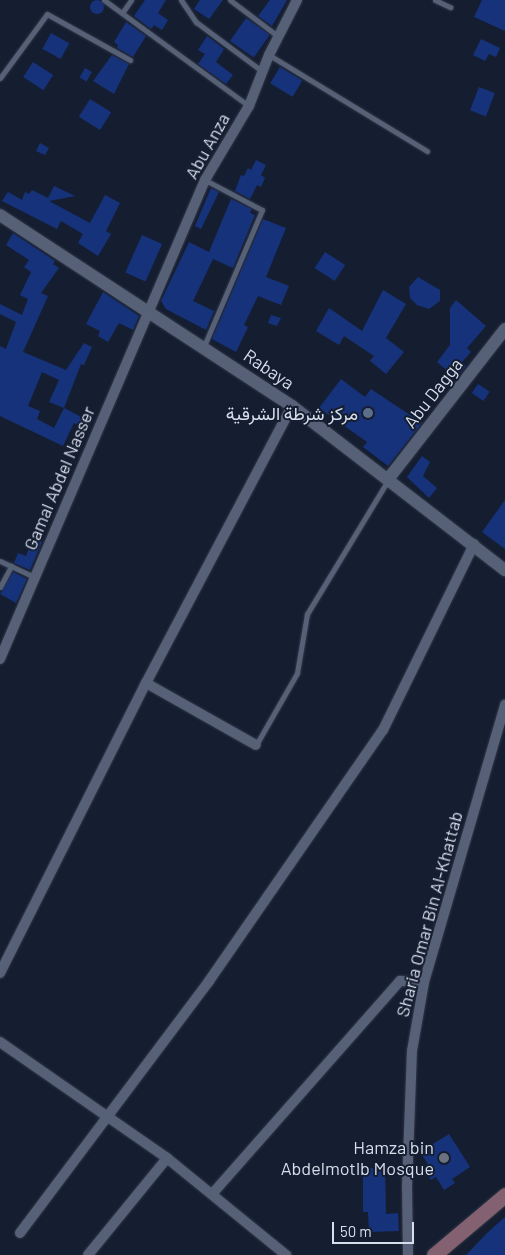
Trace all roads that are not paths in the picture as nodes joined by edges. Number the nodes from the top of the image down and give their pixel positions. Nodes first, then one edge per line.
1 (104, 0) edge
2 (131, 0) edge
3 (181, 0) edge
4 (230, 0) edge
5 (297, 0) edge
6 (435, 0) edge
7 (450, 7) dead end
8 (122, 13) junction
9 (279, 37) junction
10 (269, 55) junction
11 (130, 60) dead end
12 (262, 71) junction
13 (0, 78) edge
14 (249, 106) junction
15 (427, 151) dead end
16 (205, 180) junction
17 (0, 215) edge
18 (148, 309) junction
19 (505, 329) edge
20 (204, 346) junction
21 (292, 406) junction
22 (389, 478) junction
23 (474, 544) junction
24 (0, 561) edge
25 (11, 566) junction
26 (505, 570) edge
27 (34, 577) junction
28 (0, 587) edge
29 (0, 659) edge
30 (146, 683) junction
31 (505, 705) edge
32 (256, 745) joint
33 (0, 973) edge
34 (424, 982) junction
35 (0, 1042) edge
36 (108, 1116) junction
37 (167, 1158) junction
38 (213, 1193) junction
39 (505, 1195) edge
40 (20, 1233) dead end
41 (88, 1255) edge
42 (286, 1255) edge
43 (408, 1255) edge
44 (434, 1255) edge

1 - 8 lane
2 - 8 lane
3 - 12 lane
4 - 9 lane
5 - 9 street, Abu Anza
6 - 7 lane
8 - 14 lane
9 - 10 street, Abu Anza
10 - 12 street, Abu Anza
10 - 15 lane
11 - 13 lane
12 - 14 street, Abu Anza
14 - 16 street, Abu Anza
16 - 18 street, Abu Anza
16 - 20 lane
17 - 18 street, Rabaya
18 - 20 street, Rabaya
18 - 27 street, Gamal Abdel Nasser
19 - 22 street, Abu Dagga
20 - 21 street, Rabaya
21 - 22 street, Rabaya
21 - 30 street
22 - 23 street, Rabaya
22 - 32 lane
23 - 26 street, Rabaya
23 - 36 street
24 - 25 lane
25 - 27 lane
25 - 28 lane
27 - 29 street, Gamal Abdel Nasser
30 - 32 street
30 - 33 street
31 - 34 street, Sharia Omar Bin Al-Khattab
34 - 38 street
34 - 43 street, Sharia Omar Bin Al-Khattab
35 - 36 street
36 - 37 street
36 - 40 street
37 - 38 street
37 - 41 street
38 - 42 street
39 - 44 main road

